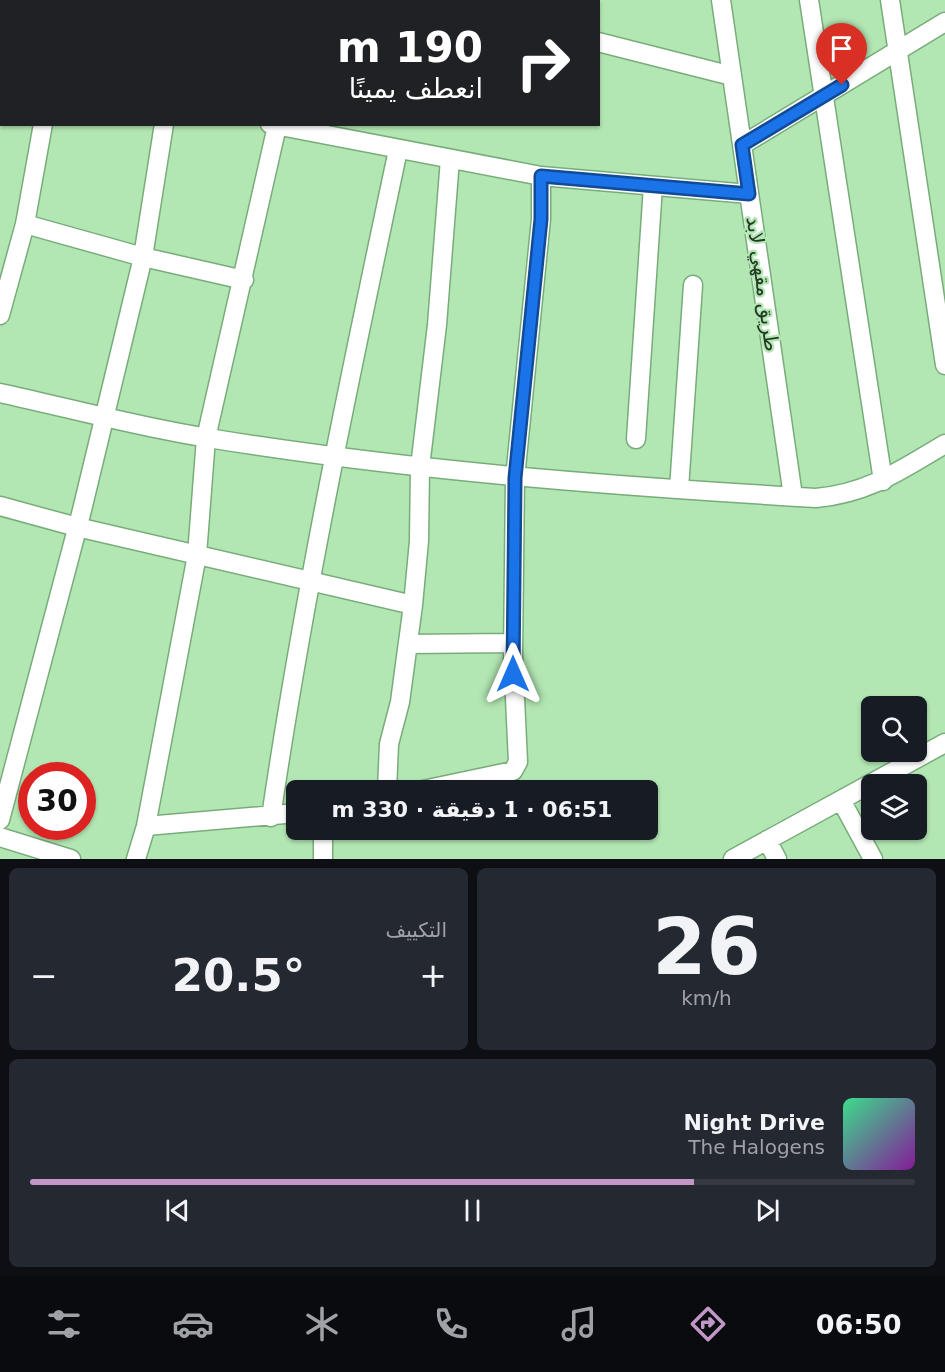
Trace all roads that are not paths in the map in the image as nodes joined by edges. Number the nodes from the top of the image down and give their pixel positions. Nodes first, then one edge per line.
1 (722, 0) edge
2 (809, 0) edge
3 (890, 0) edge
4 (945, 22) edge
5 (600, 43) edge
6 (898, 51) junction
7 (732, 76) junction
8 (824, 96) junction
9 (43, 126) edge
10 (164, 126) edge
11 (273, 126) edge
12 (278, 126) edge
13 (742, 145) junction
14 (398, 150) junction
15 (450, 159) junction
16 (541, 176) junction
17 (653, 186) junction
18 (749, 194) junction
19 (25, 224) junction
20 (143, 257) junction
21 (244, 280) junction
22 (693, 285) dead end
23 (0, 315) edge
24 (945, 365) edge
25 (0, 393) edge
26 (104, 415) junction
27 (206, 438) junction
28 (636, 439) dead end
29 (945, 444) edge
30 (333, 456) junction
31 (420, 467) junction
32 (515, 478) junction
33 (883, 481) junction
34 (679, 489) junction
35 (793, 496) junction
36 (0, 506) edge
37 (77, 527) junction
38 (197, 555) junction
39 (312, 582) junction
40 (413, 604) junction
41 (513, 643) junction
42 (408, 644) junction
43 (945, 743) edge
44 (387, 780) edge
45 (466, 780) edge
46 (840, 800) junction
47 (286, 815) edge
48 (271, 817) junction
49 (0, 820) edge
50 (146, 826) junction
51 (0, 837) edge
52 (323, 840) edge
53 (767, 840) junction
54 (71, 859) edge
55 (136, 859) edge
56 (323, 859) edge
57 (733, 859) edge
58 (777, 859) edge
59 (873, 859) edge

1 - 7 street, طريق مقهي لابد
2 - 8 street
3 - 6 street
4 - 6 street
5 - 7 street
6 - 8 street
6 - 24 street
7 - 13 street, طريق مقهي لابد
8 - 13 street
8 - 33 street
9 - 19 street
10 - 20 street
11 - 21 street
12 - 14 street
13 - 18 street, طريق مقهي لابد
14 - 15 street
14 - 30 street
15 - 16 street
15 - 31 street
16 - 17 street
16 - 32 street
17 - 18 street
17 - 28 street
18 - 35 street, طريق مقهي لابد
19 - 20 street
19 - 23 street
20 - 21 street
20 - 26 street
21 - 27 street
22 - 34 street
25 - 26 street
26 - 27 street
26 - 37 street
27 - 30 street
27 - 38 street
29 - 33 street
30 - 31 street
30 - 39 street
31 - 32 street
31 - 40 street
32 - 34 street
32 - 41 street
33 - 35 street
34 - 35 street
36 - 37 street
37 - 38 street
37 - 49 street
38 - 39 street
38 - 50 street
39 - 40 street
39 - 48 street
40 - 42 street
41 - 42 street
41 - 45 street
42 - 44 street
43 - 46 street
46 - 53 street
46 - 59 street
47 - 48 street
48 - 50 street
50 - 55 street
51 - 54 street
52 - 56 street
53 - 57 street
53 - 58 street

